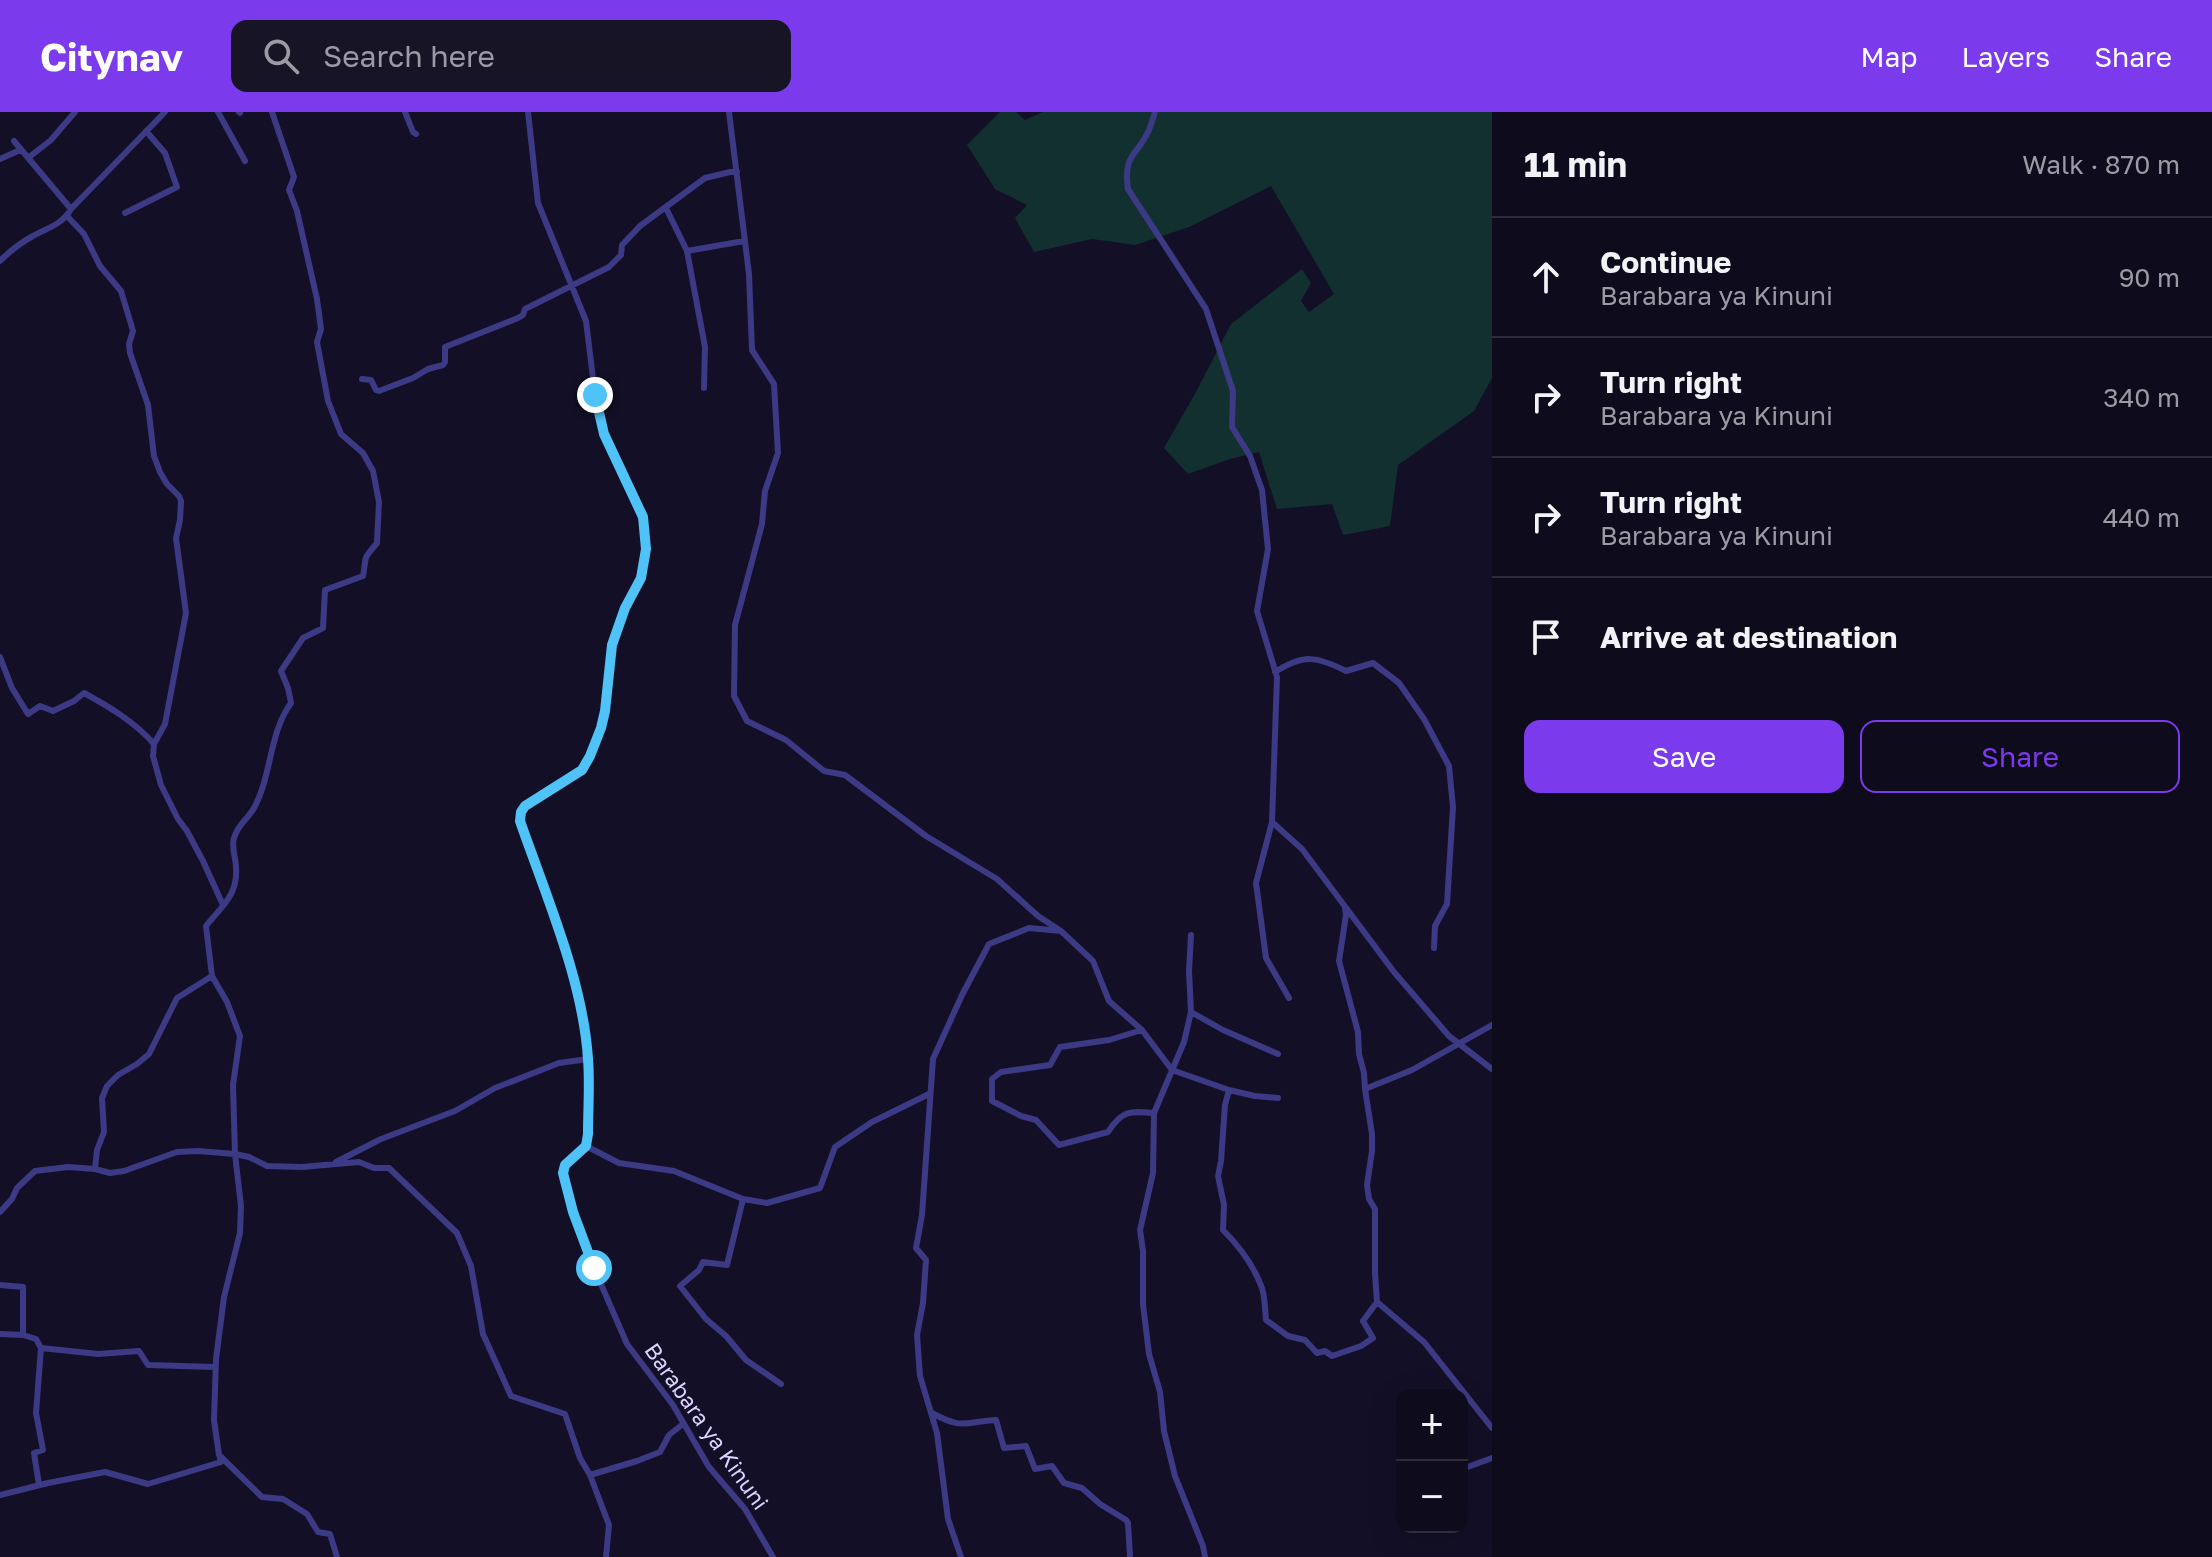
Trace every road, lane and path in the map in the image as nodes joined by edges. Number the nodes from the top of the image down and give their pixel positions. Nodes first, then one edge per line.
1 (75, 112) edge
2 (165, 112) edge
3 (218, 112) edge
4 (272, 112) edge
5 (405, 112) edge
6 (528, 112) edge
7 (729, 112) edge
8 (1155, 112) edge
9 (146, 131) junction
10 (416, 134) dead end
11 (14, 141) dead end
12 (20, 150) junction
13 (28, 158) junction
14 (0, 159) edge
15 (245, 161) dead end
16 (737, 172) junction
17 (666, 208) junction
18 (69, 212) junction
19 (125, 213) dead end
20 (744, 241) junction
21 (687, 251) junction
22 (0, 261) edge
23 (572, 286) junction
24 (362, 379) dead end
25 (704, 388) dead end
26 (0, 657) edge
27 (1275, 672) junction
28 (154, 744) junction
29 (1272, 822) junction
30 (1344, 904) junction
31 (223, 905) junction
32 (1061, 931) junction
33 (1191, 935) dead end
34 (1434, 948) dead end
35 (212, 976) junction
36 (1289, 998) dead end
37 (1191, 1012) junction
38 (1492, 1025) edge
39 (1142, 1030) junction
40 (1460, 1044) junction
41 (1278, 1054) dead end
42 (588, 1059) junction
43 (1492, 1069) edge
44 (1172, 1070) junction
45 (1365, 1089) junction
46 (1229, 1090) junction
47 (929, 1094) junction
48 (1278, 1098) dead end
49 (1154, 1113) junction
50 (586, 1146) junction
51 (235, 1154) junction
52 (333, 1163) junction
53 (95, 1169) junction
54 (743, 1199) junction
55 (0, 1212) edge
56 (0, 1285) edge
57 (1377, 1302) junction
58 (0, 1334) edge
59 (23, 1335) junction
60 (41, 1348) junction
61 (215, 1367) junction
62 (781, 1384) dead end
63 (932, 1413) junction
64 (683, 1424) junction
65 (1492, 1428) edge
66 (219, 1455) junction
67 (1492, 1458) edge
68 (1468, 1467) edge
69 (590, 1475) junction
70 (39, 1485) junction
71 (0, 1495) edge
72 (337, 1557) edge
73 (606, 1557) edge
74 (773, 1557) edge
75 (961, 1557) edge
76 (1130, 1557) edge
77 (1205, 1557) edge

1 - 13 street
2 - 9 street
3 - 15 street
4 - 31 street
5 - 10 street
6 - 23 street
7 - 16 street
8 - 27 street
9 - 18 street
9 - 19 street
11 - 12 street
12 - 13 street
12 - 14 street
13 - 18 street
16 - 17 street
16 - 20 street
17 - 21 street
17 - 23 street
18 - 22 street
18 - 28 street
20 - 21 street
20 - 32 street
21 - 25 street
23 - 24 street
23 - 42 street
26 - 28 street
27 - 29 street
27 - 34 street
28 - 31 street
29 - 30 street
29 - 36 street
30 - 40 street
30 - 45 street
31 - 35 street
32 - 39 street
32 - 47 street
33 - 37 street
35 - 51 street
35 - 53 street
37 - 41 street
37 - 44 street
38 - 40 street
39 - 44 street
39 - 49 street
40 - 43 street
40 - 45 street
42 - 50 street
42 - 52 street
44 - 46 street
44 - 49 street
45 - 57 street
46 - 48 street
46 - 57 street
47 - 54 street
47 - 63 street
49 - 77 street
50 - 54 street
50 - 64 street, Barabara ya Kinuni
51 - 52 street
51 - 53 street
51 - 61 street
52 - 69 street
53 - 55 street
54 - 62 street
56 - 59 street
57 - 65 street
58 - 59 street
59 - 60 street
60 - 61 street
60 - 70 street
61 - 66 street
63 - 75 street
63 - 76 street
64 - 69 street
64 - 74 street, Barabara ya Kinuni
66 - 70 street
66 - 72 street
67 - 68 street
69 - 73 street
70 - 71 street

